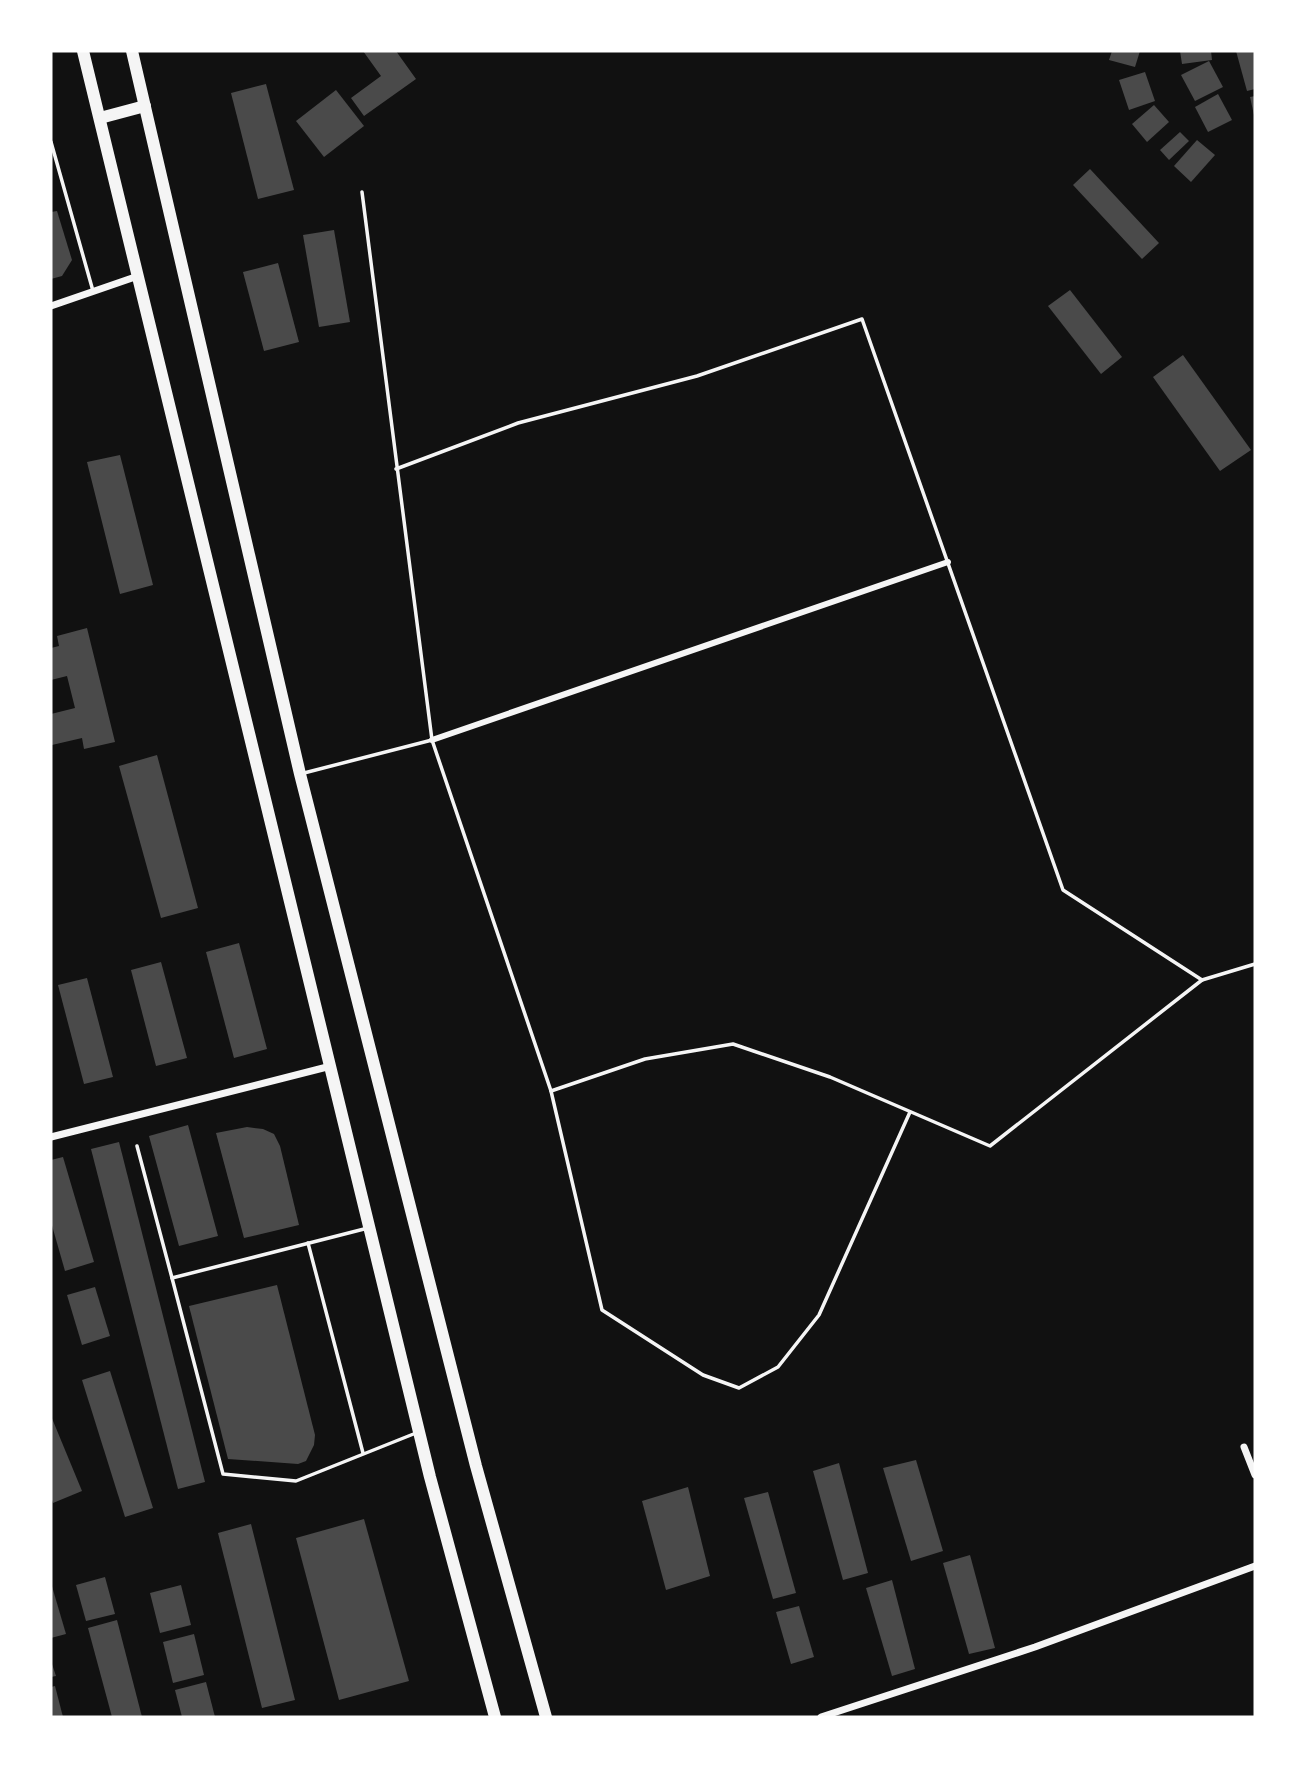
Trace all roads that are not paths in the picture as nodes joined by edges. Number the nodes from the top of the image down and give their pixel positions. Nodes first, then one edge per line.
1 (83, 51) edge
2 (132, 51) edge
3 (145, 106) junction
4 (100, 118) junction
5 (51, 142) edge
6 (362, 192) dead end
7 (138, 276) junction
8 (93, 292) junction
9 (51, 306) edge
10 (396, 469) junction
11 (948, 562) junction
12 (432, 740) junction
13 (300, 774) junction
14 (1255, 964) edge
15 (1202, 980) junction
16 (331, 1066) junction
17 (551, 1091) junction
18 (910, 1112) junction
19 (51, 1137) edge
20 (137, 1146) dead end
21 (370, 1227) junction
22 (308, 1243) junction
23 (172, 1279) junction
24 (419, 1432) junction
25 (1244, 1447) dead end
26 (363, 1453) junction
27 (1255, 1475) edge
28 (1255, 1566) edge
29 (495, 1717) edge
30 (547, 1717) edge
31 (821, 1717) edge

1 - 4 main road
2 - 3 main road
3 - 4 main road
3 - 13 main road
4 - 7 main road
5 - 8 lane
6 - 10 lane
7 - 8 street
7 - 16 main road
8 - 9 street
10 - 11 lane
10 - 12 lane
11 - 12 street
11 - 15 lane
12 - 13 lane
12 - 17 lane
13 - 30 main road
14 - 15 lane
15 - 18 lane
16 - 19 street
16 - 21 main road
17 - 18 lane
17 - 18 lane
20 - 23 lane
21 - 22 lane
21 - 24 main road
22 - 23 lane
22 - 26 lane
23 - 26 lane
24 - 26 lane
24 - 29 main road
25 - 27 street
28 - 31 street

